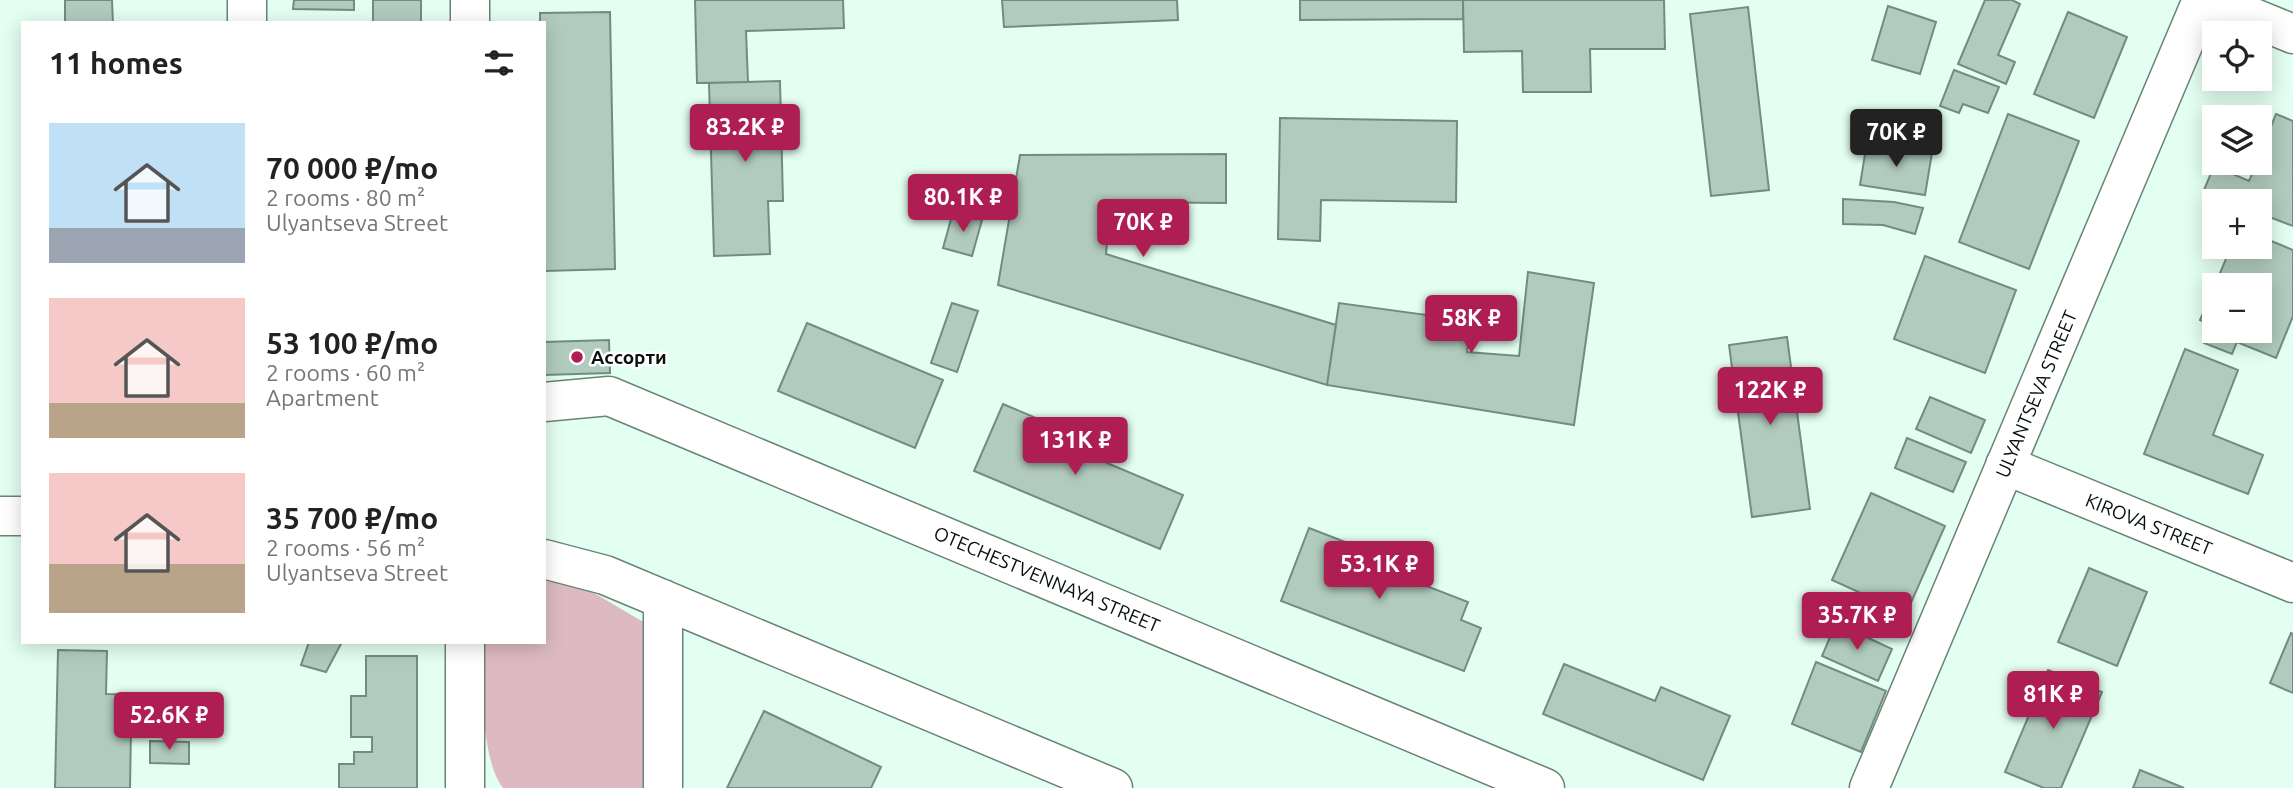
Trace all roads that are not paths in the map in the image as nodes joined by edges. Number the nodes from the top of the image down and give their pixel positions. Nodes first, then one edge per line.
1 (247, 0) edge
2 (470, 0) edge
3 (2202, 0) edge
4 (2210, 0) edge
5 (247, 21) edge
6 (470, 21) edge
7 (2293, 34) edge
8 (546, 402) edge
9 (2006, 465) junction
10 (0, 516) edge
11 (21, 516) edge
12 (546, 560) edge
13 (2293, 583) edge
14 (663, 599) junction
15 (465, 644) edge
16 (465, 788) edge
17 (663, 788) edge
18 (1113, 788) edge
19 (1545, 788) edge
20 (1869, 788) edge

1 - 5 street
2 - 6 street
3 - 9 street, ULYANTSEVA STREET
4 - 7 street
8 - 19 street, OTECHESTVENNAYA STREET
9 - 13 street, KIROVA STREET
9 - 20 street, ULYANTSEVA STREET
10 - 11 street
12 - 14 street
14 - 17 street
14 - 18 street
15 - 16 street

